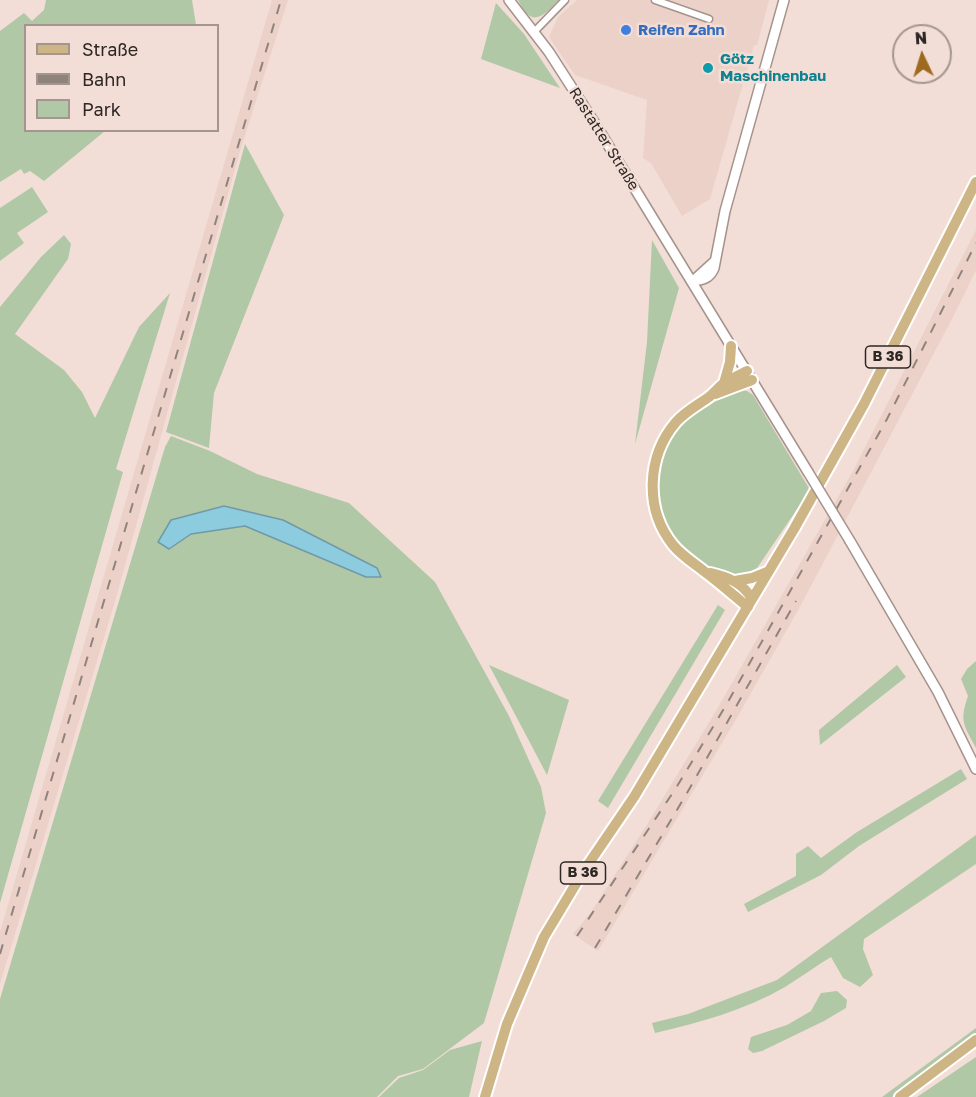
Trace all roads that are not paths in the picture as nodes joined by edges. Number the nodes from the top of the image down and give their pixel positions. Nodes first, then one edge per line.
1 (509, 0) edge
2 (565, 0) edge
3 (655, 0) edge
4 (784, 0) edge
5 (709, 19) dead end
6 (534, 32) junction
7 (976, 182) edge
8 (693, 281) junction
9 (731, 345) junction
10 (750, 376) junction
11 (724, 383) junction
12 (710, 397) junction
13 (704, 571) junction
14 (769, 571) junction
15 (735, 581) junction
16 (750, 603) junction
17 (976, 769) edge
18 (976, 1040) edge
19 (485, 1097) edge
20 (900, 1097) edge

1 - 6 street, Rastatter Straße
2 - 6 street
3 - 5 street
4 - 8 street
6 - 8 street, Rastatter Straße
7 - 14 main road, B 36
8 - 9 street, Rastatter Straße
9 - 10 street, Rastatter Straße
9 - 11 main road
10 - 11 main road
10 - 12 main road
10 - 17 street, Rastatter Straße, bridge
11 - 12 main road
12 - 13 main road
13 - 15 main road
13 - 16 main road
14 - 15 main road
14 - 16 main road, B 36
15 - 16 main road
16 - 19 main road, B 36
18 - 20 main road

